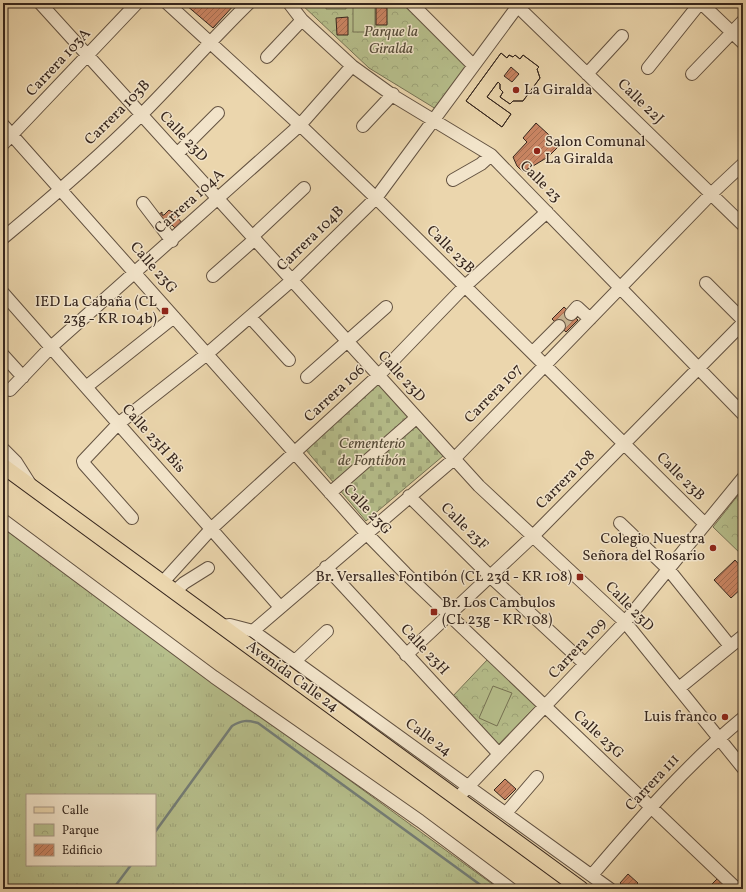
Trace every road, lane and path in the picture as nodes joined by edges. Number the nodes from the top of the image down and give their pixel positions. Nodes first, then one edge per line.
1 (137, 3) edge
2 (167, 3) edge
3 (249, 3) edge
4 (289, 3) edge
5 (411, 3) edge
6 (700, 3) edge
7 (517, 4) edge
8 (46, 5) edge
9 (302, 20) junction
10 (743, 22) edge
11 (732, 32) junction
12 (622, 36) dead end
13 (209, 42) junction
14 (743, 43) edge
15 (88, 55) junction
16 (266, 57) dead end
17 (473, 65) junction
18 (352, 66) junction
19 (648, 68) dead end
20 (587, 74) junction
21 (692, 74) dead end
22 (393, 94) junction
23 (218, 113) dead end
24 (141, 115) junction
25 (433, 119) junction
26 (3, 125) edge
27 (300, 125) junction
28 (363, 126) dead end
29 (12, 135) junction
30 (3, 144) edge
31 (177, 154) junction
32 (491, 155) junction
33 (743, 164) edge
34 (453, 180) dead end
35 (304, 188) dead end
36 (62, 189) junction
37 (711, 194) junction
38 (218, 198) junction
39 (376, 198) junction
40 (143, 202) dead end
41 (547, 212) junction
42 (743, 225) edge
43 (3, 238) edge
44 (254, 238) junction
45 (172, 241) junction
46 (136, 272) junction
47 (214, 276) dead end
48 (291, 281) junction
49 (706, 283) dead end
50 (464, 287) junction
51 (620, 287) junction
52 (3, 293) edge
53 (386, 307) dead end
54 (571, 314) dead end
55 (174, 317) junction
56 (250, 317) junction
57 (590, 319) junction
58 (743, 320) edge
59 (743, 323) edge
60 (347, 341) junction
61 (569, 341) junction
62 (50, 347) junction
63 (534, 352) junction
64 (207, 354) junction
65 (3, 355) edge
66 (288, 360) dead end
67 (545, 365) junction
68 (698, 368) junction
69 (378, 376) junction
70 (23, 377) junction
71 (307, 377) dead end
72 (86, 387) junction
73 (10, 390) dead end
74 (743, 414) edge
75 (416, 418) junction
76 (118, 424) junction
77 (624, 444) junction
78 (3, 449) edge
79 (294, 453) junction
80 (454, 459) junction
81 (3, 466) edge
82 (743, 478) edge
83 (32, 487) junction
84 (330, 493) junction
85 (410, 496) junction
86 (132, 518) dead end
87 (3, 520) edge
88 (620, 523) dead end
89 (705, 524) junction
90 (212, 528) junction
91 (366, 533) junction
92 (533, 536) junction
93 (326, 567) junction
94 (208, 568) dead end
95 (668, 570) junction
96 (491, 576) junction
97 (168, 587) junction
98 (280, 607) junction
99 (450, 615) junction
100 (625, 622) junction
101 (222, 626) junction
102 (253, 631) junction
103 (327, 631) dead end
104 (743, 636) edge
105 (730, 646) junction
106 (406, 655) junction
107 (291, 658) junction
108 (585, 664) junction
109 (291, 677) junction
110 (679, 688) junction
111 (545, 707) junction
112 (743, 718) edge
113 (719, 738) junction
114 (499, 754) junction
115 (743, 768) edge
116 (537, 777) dead end
117 (468, 786) junction
118 (457, 798) junction
119 (651, 807) junction
120 (506, 813) junction
121 (592, 876) junction
122 (511, 889) edge
123 (581, 889) edge
124 (610, 889) edge
125 (737, 889) edge

1 - 15 street, Carrera 103A
2 - 13 street, Calle 23B
3 - 13 street, Carrera 103B
4 - 9 street, Calle 23
5 - 17 street
6 - 11 street
6 - 19 street
7 - 17 street, Carrera 104B
7 - 20 street, Calle 22J
8 - 15 street, Calle 23D
9 - 16 street
9 - 18 street, Calle 23
10 - 11 street
11 - 14 street
11 - 21 street
12 - 20 street
13 - 24 street, Carrera 103B
13 - 27 street, Calle 23B
15 - 24 street, Calle 23D
15 - 29 street, Carrera 103A
17 - 25 street, Carrera 104B
18 - 22 street, Calle 23
18 - 27 street, Carrera 104A
20 - 37 street, Calle 22J
22 - 25 street, Calle 23
22 - 28 street
23 - 31 street
24 - 31 street, Calle 23D
24 - 36 street, Carrera 103B
25 - 32 street, Calle 23
25 - 39 street, Carrera 104B
26 - 29 street, Calle 23G
27 - 38 street, Carrera 104A
27 - 39 street, Calle 23B
29 - 30 street, Carrera 103A
29 - 36 street, Calle 23G
31 - 38 street, Calle 23D
32 - 34 street
32 - 41 street, Calle 23
33 - 37 street, Carrera 107
35 - 44 street
36 - 43 street, Carrera 103B
36 - 46 street, Calle 23G
37 - 42 street, Calle 22J
37 - 51 street, Carrera 107
38 - 44 street, Calle 23D
38 - 45 street, Carrera 104A
39 - 48 street, Carrera 104B
39 - 50 street, Calle 23B
40 - 45 street
41 - 50 street, Carrera 106
41 - 51 street, Calle 23
44 - 47 street
44 - 48 street, Calle 23D
45 - 46 street, Carrera 104A
46 - 55 street, Calle 23G
46 - 62 street, Carrera 104A
48 - 56 street, Carrera 104B
48 - 60 street, Calle 23D
49 - 58 street
50 - 63 street, Calle 23B
50 - 69 street, Carrera 106
51 - 57 street, Carrera 107
51 - 68 street, Calle 23
52 - 62 street, Calle 23H Bis
53 - 60 street
54 - 57 street
55 - 64 street, Calle 23G
55 - 72 street
56 - 64 street, Carrera 104B
56 - 66 street
57 - 61 street, Carrera 107
59 - 68 street, Carrera 108
60 - 69 street, Calle 23D
60 - 71 street
61 - 63 street
61 - 67 street, Carrera 107
62 - 70 street, Carrera 104A
62 - 72 street, Calle 23H Bis
63 - 67 street, Calle 23B
64 - 76 street, Carrera 104B
64 - 79 street, Calle 23G
65 - 70 street
67 - 77 street, Calle 23B
67 - 80 street, Carrera 107
68 - 74 street, Calle 23
68 - 77 street, Carrera 108
69 - 75 street, Calle 23D
69 - 79 street, Carrera 106
70 - 73 street, Carrera 104A
72 - 76 street, Calle 23H Bis
75 - 80 street, Calle 23D
75 - 84 street
76 - 86 street, Carrera 104B
76 - 90 street, Calle 23H Bis
77 - 89 street, Calle 23B
77 - 92 street, Carrera 108
78 - 83 street
79 - 84 street, Calle 23G
79 - 90 street, Carrera 106
80 - 85 street, Carrera 107
80 - 92 street, Calle 23D
81 - 83 main road, Avenida Calle 24
82 - 89 street, Carrera 109
83 - 97 main road, Avenida Calle 24
84 - 91 street, Calle 23G
85 - 91 street, Carrera 107
85 - 96 street, Calle 23F
87 - 122 street
88 - 95 street
89 - 95 street, Carrera 109
90 - 97 street, Carrera 106
90 - 98 street, Calle 23H Bis
91 - 93 street, Carrera 107
91 - 99 street, Calle 23G
92 - 96 street, Carrera 108
92 - 100 street, Calle 23D
93 - 98 street, Carrera 107
93 - 106 street, Calle 23H
94 - 97 street
95 - 100 street, Carrera 109
95 - 105 street
96 - 99 street, Carrera 108
96 - 108 street, Calle 23F
97 - 101 main road, Avenida Calle 24
98 - 102 street, Carrera 107
99 - 106 street, Carrera 108
99 - 111 street, Calle 23G
100 - 108 street, Carrera 109
100 - 110 street, Calle 23D
101 - 102 street, Calle 24
101 - 109 main road, Avenida Calle 24
102 - 107 street, Calle 24
103 - 107 street
104 - 105 street
105 - 110 street
106 - 114 street, Calle 23H
107 - 109 street
107 - 117 street, Calle 24
108 - 111 street, Carrera 109
109 - 118 main road, Avenida Calle 24
110 - 113 street, Calle 23D
111 - 114 street, Carrera 109
111 - 119 street, Calle 23G
112 - 113 street, Carrera 111
113 - 115 street, Calle 23D
113 - 119 street, Carrera 111
114 - 117 street, Carrera 109
116 - 120 street
117 - 118 street, Carrera 109
117 - 120 street, Calle 24
118 - 123 main road, Avenida Calle 24
119 - 121 street, Carrera 111
119 - 125 street, Calle 23G
120 - 121 street, Calle 24
121 - 124 street, Calle 24

